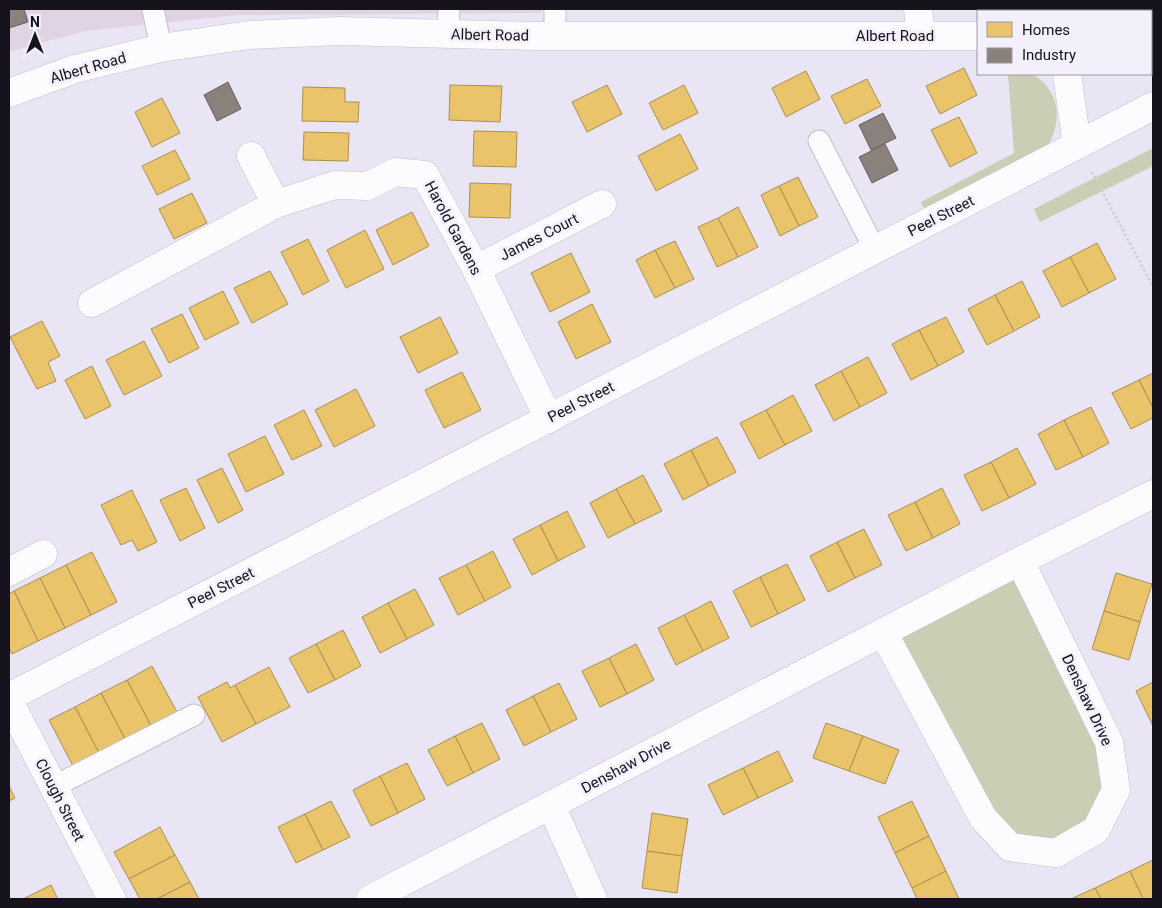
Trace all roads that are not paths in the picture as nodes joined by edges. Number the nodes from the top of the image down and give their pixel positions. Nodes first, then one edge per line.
1 (153, 9) edge
2 (555, 9) edge
3 (918, 9) edge
4 (448, 21) edge
5 (555, 36) junction
6 (921, 36) junction
7 (977, 36) edge
8 (161, 48) junction
9 (1066, 75) edge
10 (9, 93) edge
11 (1153, 106) edge
12 (819, 141) dead end
13 (1077, 145) junction
14 (251, 156) dead end
15 (276, 204) junction
16 (602, 204) dead end
17 (875, 250) junction
18 (476, 269) junction
19 (92, 303) dead end
20 (548, 419) junction
21 (1153, 494) edge
22 (43, 554) dead end
23 (1020, 561) junction
24 (9, 572) edge
25 (883, 632) junction
26 (9, 699) edge
27 (194, 715) dead end
28 (53, 787) junction
29 (551, 805) junction
30 (112, 899) edge
31 (370, 899) edge
32 (593, 899) edge

1 - 8 lane
2 - 5 lane
3 - 6 street
4 - 5 street, Albert Road
4 - 8 street, Albert Road
5 - 6 street, Albert Road
6 - 7 street, Albert Road
8 - 10 street, Albert Road
9 - 13 street
11 - 13 street, Peel Street
12 - 17 lane
13 - 17 street, Peel Street
14 - 15 street
15 - 18 street, Harold Gardens
15 - 19 street, Harold Gardens
16 - 18 street, James Court
17 - 20 street, Peel Street
18 - 20 street, Harold Gardens
20 - 26 street, Peel Street
21 - 23 street, Denshaw Drive
22 - 24 street
23 - 25 street, Denshaw Drive
23 - 25 street, Denshaw Drive
25 - 29 street, Denshaw Drive
26 - 28 street, Clough Street
27 - 28 lane
28 - 30 street, Clough Street
29 - 31 street, Denshaw Drive
29 - 32 street

